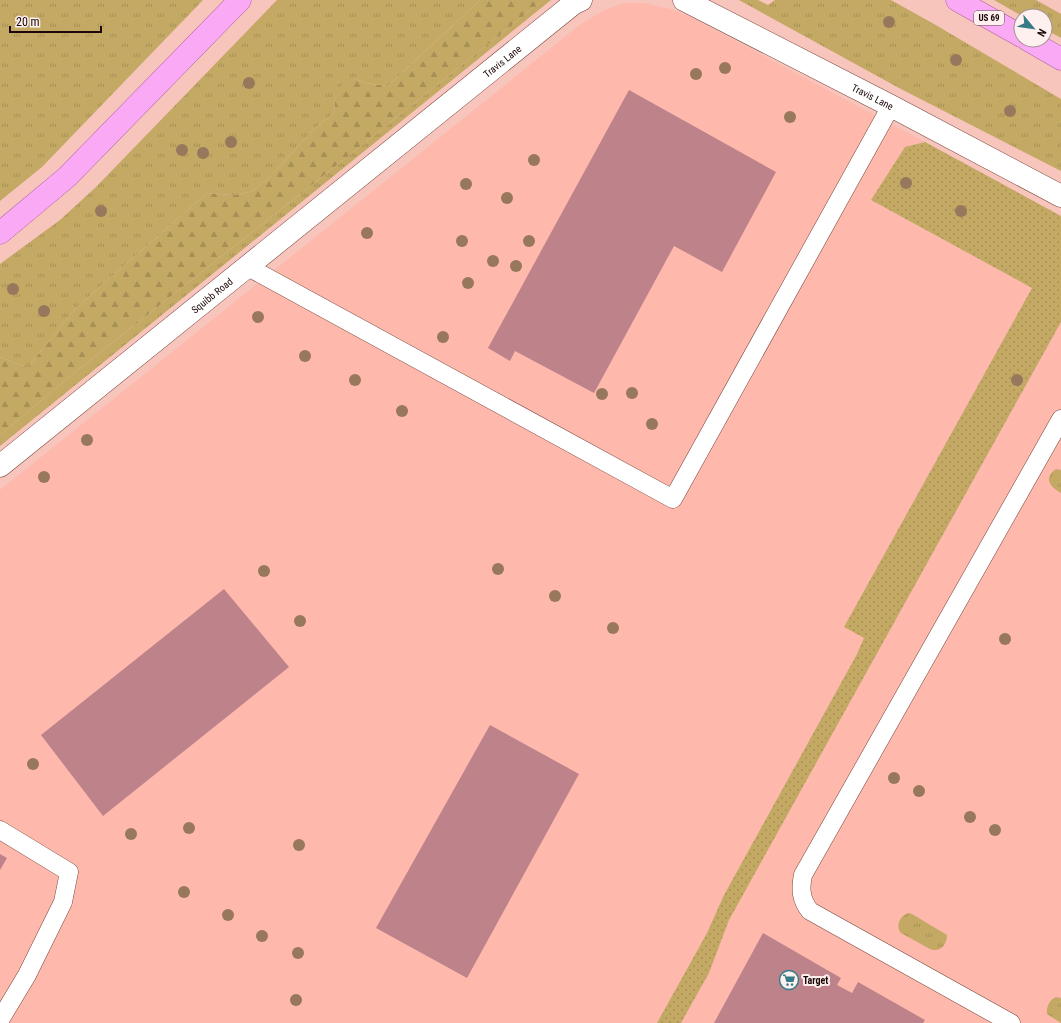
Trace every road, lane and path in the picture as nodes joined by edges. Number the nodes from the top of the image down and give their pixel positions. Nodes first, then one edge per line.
1 (240, 0) edge
2 (581, 0) edge
3 (684, 0) edge
4 (957, 0) edge
5 (1013, 32) edge
6 (1042, 48) edge
7 (1061, 59) edge
8 (891, 106) junction
9 (425, 125) joint
10 (1061, 196) edge
11 (0, 233) edge
12 (248, 267) junction
13 (1061, 419) edge
14 (0, 466) edge
15 (0, 830) edge
16 (0, 1020) edge
17 (1011, 1023) edge

1 - 11 highway
2 - 9 street, Travis Lane
3 - 8 street, Travis Lane
4 - 5 highway, US 69
6 - 7 highway
8 - 10 street, Travis Lane
8 - 12 lane
9 - 12 street, Squibb Road
12 - 14 street, Squibb Road
13 - 17 lane
15 - 16 lane

